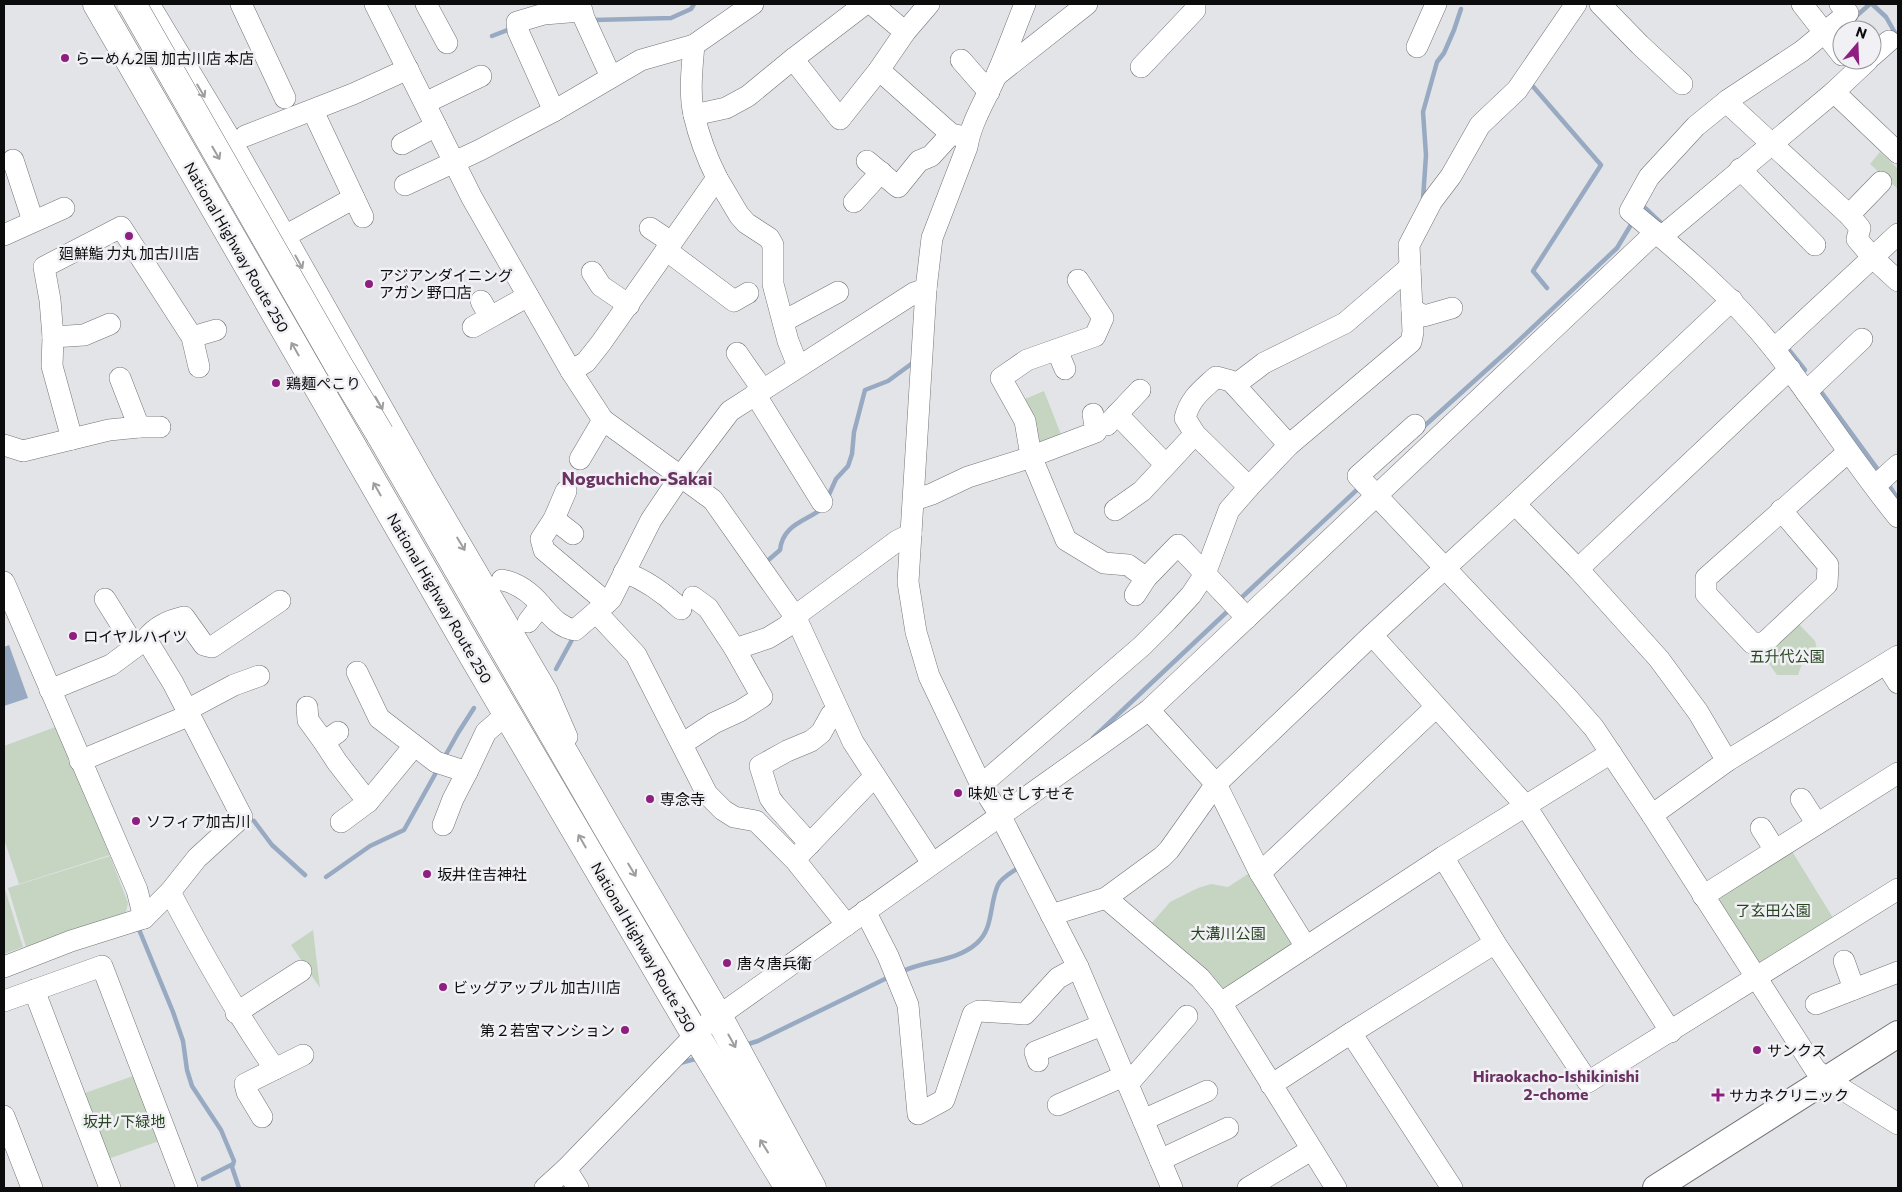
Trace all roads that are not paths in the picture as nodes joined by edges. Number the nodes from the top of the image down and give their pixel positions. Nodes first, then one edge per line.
1 (97, 4) edge
2 (132, 4) edge
3 (149, 4) edge
4 (241, 4) edge
5 (376, 4) edge
6 (426, 4) edge
7 (753, 4) edge
8 (865, 4) edge
9 (872, 4) edge
10 (929, 4) edge
11 (1025, 4) edge
12 (1087, 4) edge
13 (1195, 4) edge
14 (1436, 4) edge
15 (1576, 4) edge
16 (1600, 4) edge
17 (1802, 4) edge
18 (1840, 4) edge
19 (580, 7) edge
20 (1844, 20) edge
21 (905, 32) junction
22 (1889, 41) dead end
23 (1832, 42) edge
24 (446, 43) dead end
25 (1832, 43) edge
26 (694, 45) junction
27 (1418, 47) dead end
28 (1882, 47) edge
29 (793, 59) junction
30 (961, 60) dead end
31 (1141, 67) dead end
32 (408, 69) junction
33 (879, 70) junction
34 (1851, 70) edge
35 (1678, 73) dead end
36 (481, 76) dead end
37 (611, 77) junction
38 (993, 84) junction
39 (1834, 92) junction
40 (285, 98) dead end
41 (424, 103) junction
42 (1731, 104) junction
43 (313, 110) junction
44 (554, 111) junction
45 (694, 115) junction
46 (436, 126) junction
47 (245, 136) dead end
48 (960, 136) junction
49 (1771, 143) junction
50 (402, 144) dead end
51 (1896, 146) edge
52 (12, 160) dead end
53 (455, 161) junction
54 (1740, 169) junction
55 (717, 178) junction
56 (1881, 182) dead end
57 (406, 185) dead end
58 (354, 198) junction
59 (854, 202) dead end
60 (64, 208) dead end
61 (1849, 216) junction
62 (363, 217) dead end
63 (33, 221) junction
64 (650, 228) dead end
65 (1898, 234) edge
66 (4, 235) edge
67 (1659, 235) junction
68 (286, 236) junction
69 (1816, 245) dead end
70 (668, 246) junction
71 (1873, 258) junction
72 (1410, 268) junction
73 (592, 272) dead end
74 (1078, 280) dead end
75 (1898, 281) edge
76 (926, 289) junction
77 (315, 290) junction
78 (838, 292) dead end
79 (528, 296) junction
80 (1732, 300) junction
81 (734, 301) dead end
82 (629, 305) junction
83 (1452, 308) dead end
84 (1412, 309) junction
85 (275, 313) junction
86 (481, 315) dead end
87 (784, 321) junction
88 (110, 324) dead end
89 (216, 330) dead end
90 (53, 336) junction
91 (192, 337) junction
92 (1859, 348) dead end
93 (1774, 349) junction
94 (737, 353) dead end
95 (798, 366) junction
96 (199, 367) dead end
97 (1790, 370) junction
98 (571, 371) junction
99 (120, 378) dead end
100 (1235, 385) junction
101 (1140, 390) dead end
102 (759, 392) junction
103 (1806, 392) junction
104 (1106, 418) junction
105 (603, 420) junction
106 (1415, 425) dead end
107 (139, 427) junction
108 (160, 427) dead end
109 (1195, 434) junction
110 (72, 439) junction
111 (4, 445) edge
112 (1289, 446) junction
113 (1848, 452) junction
114 (1031, 456) junction
115 (580, 460) dead end
116 (1166, 465) junction
117 (1898, 465) edge
118 (680, 477) junction
119 (1875, 486) junction
120 (1248, 487) junction
121 (566, 491) dead end
122 (1378, 495) junction
123 (914, 500) junction
124 (822, 502) dead end
125 (1515, 504) junction
126 (1114, 510) dead end
127 (1781, 510) junction
128 (1897, 511) edge
129 (554, 519) junction
130 (573, 534) dead end
131 (912, 534) junction
132 (1446, 568) junction
133 (1578, 570) junction
134 (624, 572) junction
135 (1205, 574) junction
136 (502, 580) dead end
137 (4, 582) edge
138 (280, 601) dead end
139 (541, 605) junction
140 (115, 606) dead end
141 (602, 607) junction
142 (11, 617) edge
143 (796, 618) junction
144 (1246, 618) junction
145 (528, 622) dead end
146 (1372, 635) junction
147 (141, 643) junction
148 (735, 649) junction
149 (1892, 660) edge
150 (357, 672) dead end
151 (259, 675) dead end
152 (1898, 683) edge
153 (54, 688) junction
154 (307, 707) dead end
155 (1436, 707) junction
156 (838, 710) junction
157 (1149, 710) junction
158 (189, 712) junction
159 (508, 713) junction
160 (682, 744) junction
161 (414, 746) junction
162 (1611, 753) junction
163 (1727, 761) junction
164 (80, 762) junction
165 (467, 772) junction
166 (1898, 773) edge
167 (874, 777) junction
168 (1216, 784) junction
169 (981, 785) junction
170 (1801, 799) dead end
171 (368, 802) junction
172 (1524, 805) junction
173 (1000, 815) junction
174 (1652, 815) junction
175 (341, 822) dead end
176 (1817, 824) junction
177 (444, 825) dead end
178 (1761, 828) dead end
179 (608, 829) junction
180 (810, 844) junction
181 (1776, 850) junction
182 (1443, 857) junction
183 (795, 860) junction
184 (932, 863) junction
185 (1260, 873) junction
186 (1898, 888) edge
187 (170, 892) junction
188 (1704, 896) junction
189 (1106, 898) junction
190 (865, 911) junction
191 (1051, 915) junction
192 (144, 918) junction
193 (847, 925) junction
194 (1496, 943) junction
195 (1306, 948) junction
196 (1844, 961) dead end
197 (4, 967) edge
198 (1078, 967) junction
199 (301, 971) dead end
200 (1898, 972) edge
201 (1756, 978) junction
202 (1854, 989) junction
203 (34, 990) junction
204 (4, 1001) edge
205 (1221, 1002) junction
206 (1816, 1004) dead end
207 (236, 1013) junction
208 (718, 1016) junction
209 (1187, 1016) dead end
210 (1102, 1024) junction
211 (1671, 1032) junction
212 (1351, 1033) junction
213 (694, 1034) junction
214 (1898, 1034) edge
215 (303, 1056) dead end
216 (1038, 1061) dead end
217 (275, 1069) junction
218 (1826, 1079) junction
219 (1126, 1080) junction
220 (1271, 1085) junction
221 (1207, 1091) dead end
222 (1058, 1105) dead end
223 (4, 1116) edge
224 (262, 1117) dead end
225 (1143, 1120) junction
226 (1898, 1124) edge
227 (1228, 1128) dead end
228 (1311, 1150) junction
229 (1160, 1160) junction
230 (566, 1169) junction
231 (783, 1182) edge
232 (32, 1188) edge
233 (110, 1188) edge
234 (187, 1188) edge
235 (545, 1188) edge
236 (578, 1188) edge
237 (812, 1188) edge
238 (1172, 1188) edge
239 (1248, 1188) edge
240 (1336, 1188) edge
241 (1452, 1188) edge
242 (1656, 1188) edge

1 - 85 highway, National Highway Route 250
2 -> 179 highway, National Highway Route 250, bridge
3 -> 68 street
4 - 40 street
5 - 32 street
6 - 24 street
7 - 26 street
8 - 29 street
9 - 21 street
10 - 21 street
11 - 38 street
12 - 38 street
13 - 31 street
14 - 27 street
15 - 72 street
16 - 35 street
17 - 23 street
18 - 20 street
19 - 37 street
19 - 44 street
21 - 33 street
22 - 28 street
25 - 42 street
26 - 37 street
26 - 45 street
29 - 33 street
29 - 45 street
30 - 38 street
32 - 41 street
32 - 43 street
33 - 48 street
34 - 39 street
36 - 41 street
37 - 44 street
38 - 48 street
39 - 49 street
39 - 51 street
41 - 46 street
42 - 49 street
42 - 67 street
43 - 47 street
43 - 58 street
44 - 53 street
45 - 55 street
46 - 50 street
46 - 53 street
48 - 59 street
48 - 76 street
49 - 54 street
49 - 61 street
52 - 63 street
53 - 57 street
53 - 79 street
54 - 67 street
54 - 69 street
55 - 70 street
55 - 87 street
56 - 61 street
58 - 62 street
58 - 68 street
60 - 63 street
61 - 71 street
63 - 66 street
64 - 70 street
65 - 71 street
67 - 80 street
67 - 122 street
68 -> 77 street
70 - 81 street
70 - 82 street
71 - 75 street
71 - 93 street
72 - 84 street
72 - 100 street
73 - 82 street
74 - 114 street
76 - 95 street
76 - 123 street
77 - 85 street
77 -> 179 street
78 - 87 street
79 - 86 street
79 - 98 street
80 - 93 street
80 - 125 street
82 - 98 street
83 - 84 street
84 - 112 street
159 -> 85 highway, National Highway Route 250
87 - 95 street
88 - 90 street
89 - 91 street
90 - 91 street
90 - 110 street
91 - 96 street
92 - 103 street
93 - 97 street
94 - 102 street
95 - 102 street
97 - 103 street
97 - 133 street
98 - 105 street
99 - 107 street
100 - 109 street
100 - 112 street
101 - 104 street
102 - 118 street
102 - 124 street
103 - 113 street
104 - 114 street
104 - 116 street
105 - 115 street
105 - 118 street
106 - 122 street
107 - 108 street
107 - 110 street
109 - 116 street
109 - 120 street
110 - 111 street
112 - 120 street
113 - 119 street
113 - 127 street
114 - 123 street
114 - 135 street
116 - 126 street
117 - 119 street
118 - 134 street
118 - 143 street
119 - 128 street
120 - 135 street
121 - 129 street
122 - 132 street
122 - 144 street
123 - 131 street
125 - 132 street
125 - 133 street
127 - 127 street
129 - 130 street
129 - 141 street
131 - 143 street
131 - 169 street
132 - 146 street
132 - 162 street
133 - 163 street
134 - 141 street
134 - 148 street
135 - 144 street
135 - 169 street
136 - 139 street
137 - 142 street
138 - 147 street
139 - 141 street
139 - 145 street
140 - 147 street
141 - 160 street
142 - 153 street
143 - 148 street
143 - 156 street
144 - 157 street
146 - 155 street
146 - 168 street
147 - 153 street
147 - 158 street
148 - 160 street
149 - 152 street
149 - 163 street
150 - 161 street
151 - 158 street
153 - 164 street
154 - 171 street
155 - 172 street
155 - 185 street
156 - 167 street
156 - 180 street
157 - 168 street
157 - 173 street
158 - 164 street
158 - 187 street
159 - 165 street
213 -> 159 highway, National Highway Route 250
160 - 183 street
161 - 165 street
161 - 171 street
162 - 172 street
162 - 174 street
163 - 174 street
164 - 192 street
165 - 177 street
166 - 176 street
167 - 180 street
167 - 184 street
168 - 185 street
168 - 189 street
169 - 173 street
170 - 176 street
171 - 175 street
172 - 182 street
172 - 211 street
173 - 184 street
173 - 191 street
174 - 188 street
176 - 181 street
178 - 181 street
179 -> 208 highway, National Highway Route 250
180 - 183 street
181 - 188 street
182 - 194 street
182 - 195 street
183 - 193 street
184 - 190 street
185 - 195 street
186 - 201 street
187 - 192 street
187 - 207 street
188 - 201 street
189 - 191 street
189 - 205 street
190 - 193 street
190 - 198 street
191 - 198 street
192 - 197 street
193 - 208 street
194 - 211 street
194 - 212 street
195 - 205 street
196 - 202 street
198 - 210 street
199 - 207 street
200 - 202 street
201 - 211 street
201 - 218 street
202 - 206 street
203 - 204 street
203 - 233 street
203 - 234 street
205 - 220 street
207 - 217 street
208 - 213 street
208 -> 237 highway, National Highway Route 250
209 - 219 street
210 - 216 street
210 - 219 street
212 - 220 street
212 - 241 street
213 - 230 street
231 -> 213 highway, National Highway Route 250
214 - 218 main road
215 - 217 street
217 - 224 street
218 - 226 street
218 - 242 main road
219 - 222 street
219 - 225 street
220 - 228 street
221 - 225 street
223 - 232 street
225 - 229 street
227 - 229 street
228 - 239 street
228 - 240 street
229 - 238 street
230 - 235 street
230 - 236 street

